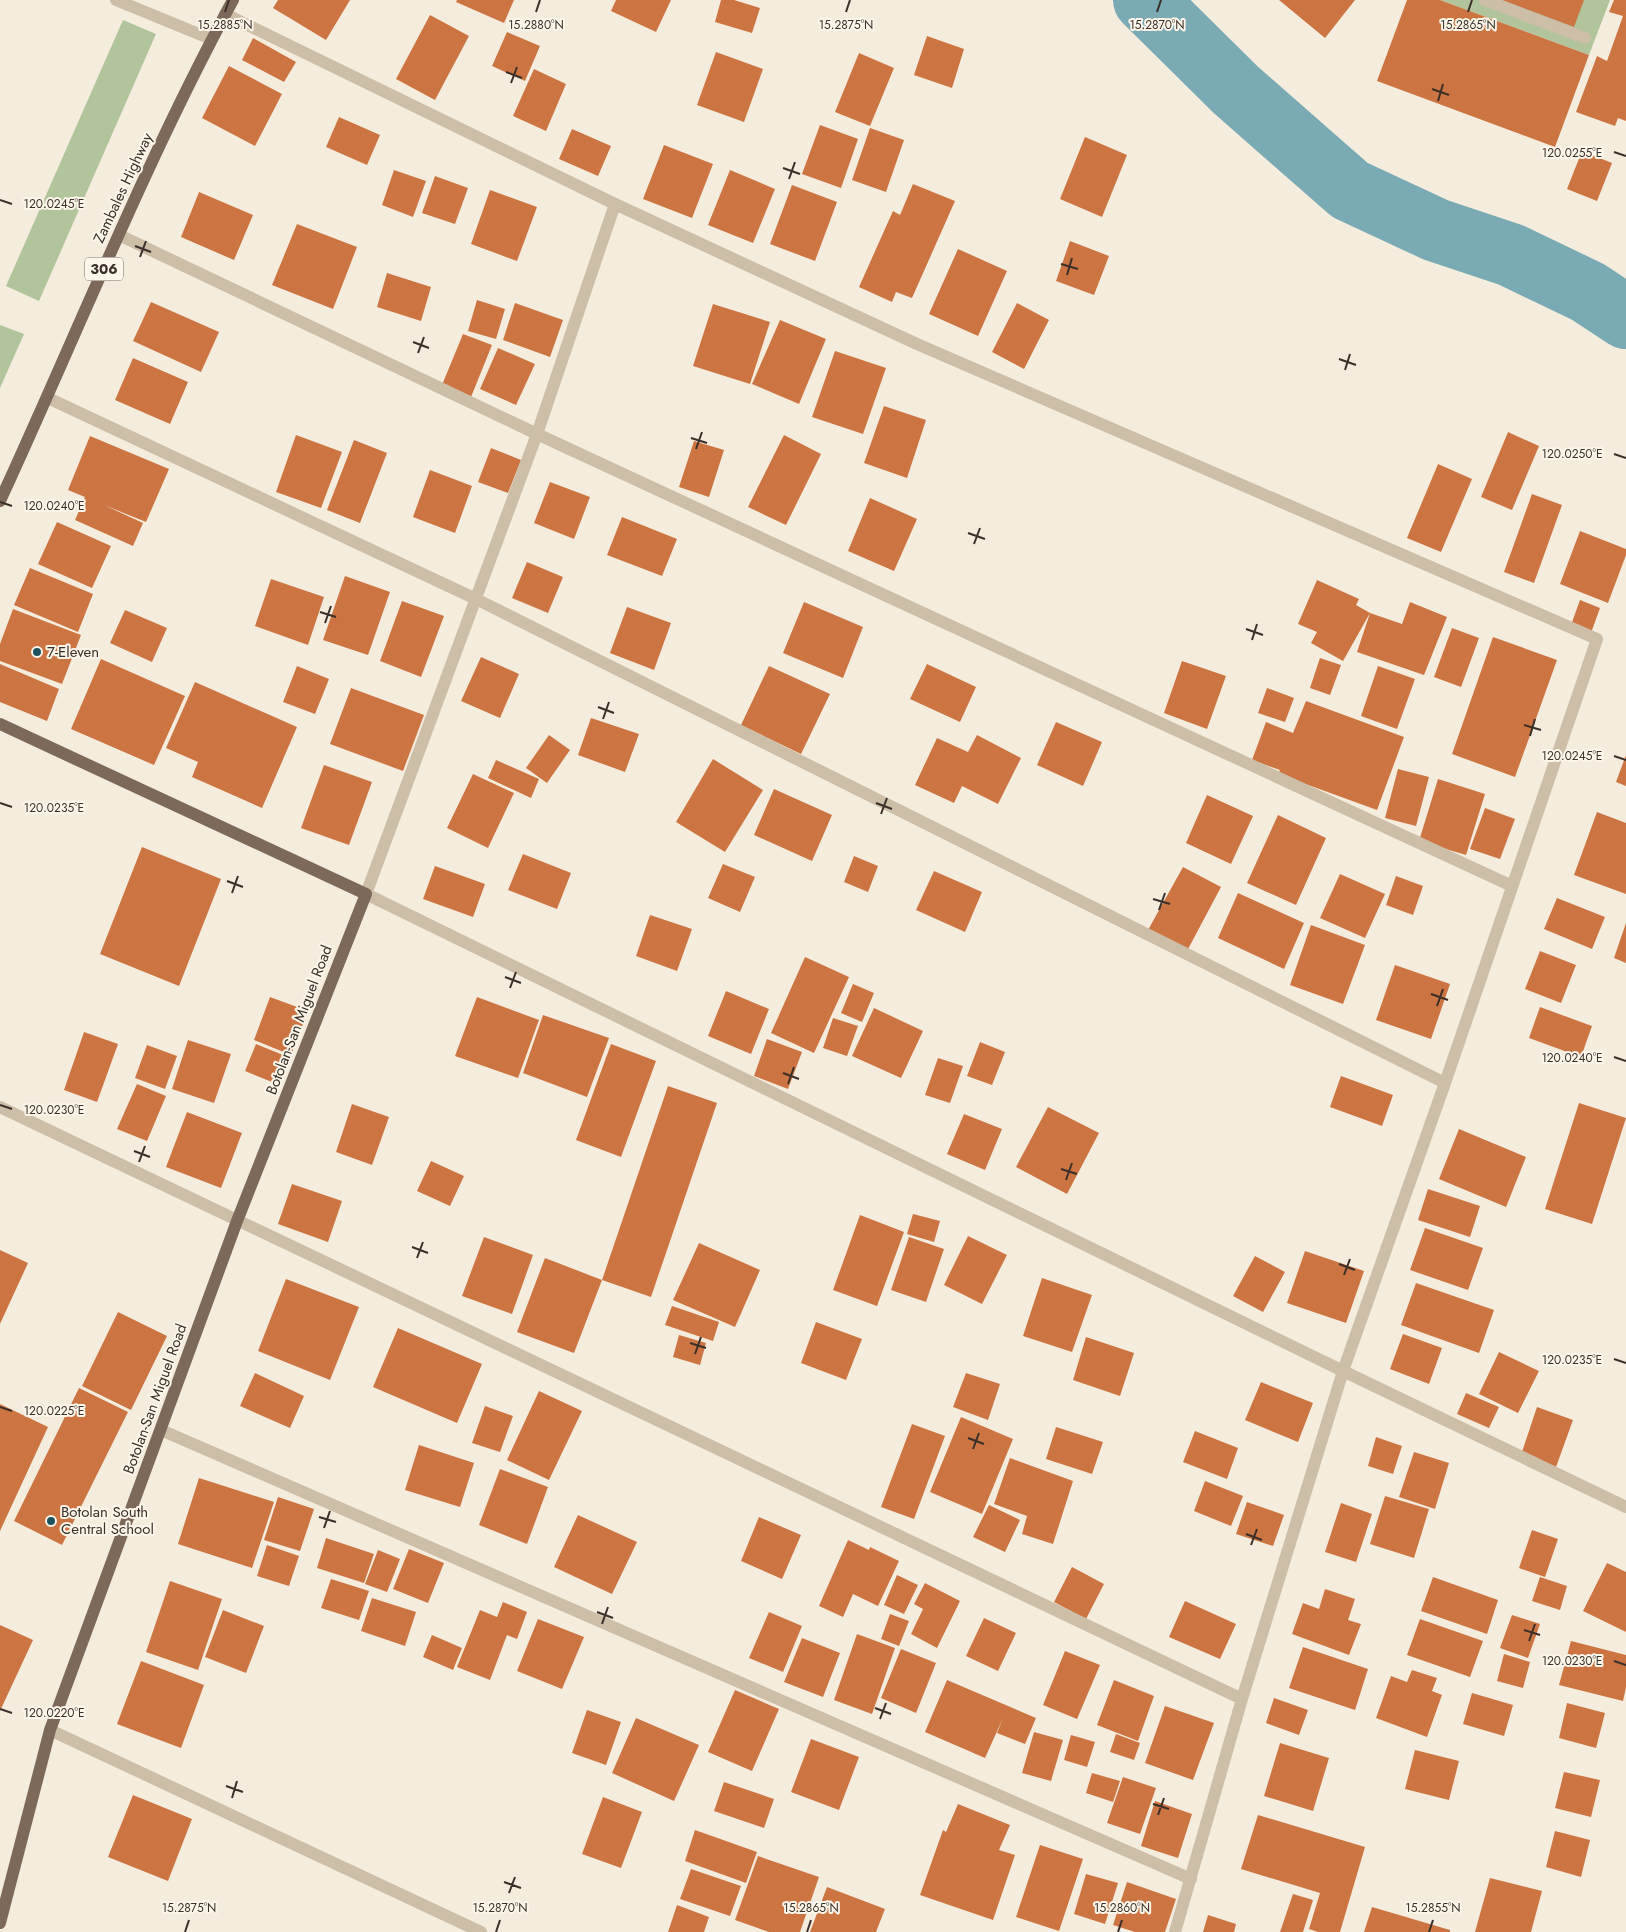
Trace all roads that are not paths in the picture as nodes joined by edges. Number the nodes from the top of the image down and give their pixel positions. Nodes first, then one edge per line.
1 (116, 0) edge
2 (233, 0) edge
3 (1485, 0) edge
4 (225, 14) junction
5 (1585, 38) dead end
6 (211, 39) junction
7 (615, 204) junction
8 (118, 235) junction
9 (48, 398) junction
10 (537, 434) junction
11 (0, 501) edge
12 (476, 599) junction
13 (0, 724) edge
14 (1512, 886) junction
15 (366, 894) junction
16 (1445, 1082) junction
17 (0, 1107) edge
18 (237, 1221) junction
19 (1343, 1372) junction
20 (161, 1430) junction
21 (1626, 1507) edge
22 (1242, 1699) junction
23 (50, 1730) junction
24 (1191, 1879) junction
25 (0, 1923) edge
26 (481, 1932) edge
27 (1175, 1932) edge

1 - 6 street
2 - 4 main road, Zambales Highway / 306
3 - 5 street
4 - 6 main road, Zambales Highway / 306
4 - 7 street
6 - 8 main road, Zambales Highway / 306
7 - 10 street
7 - 14 street
8 - 9 main road, Zambales Highway / 306
8 - 10 street
9 - 11 main road, Zambales Highway / 306
9 - 12 street
10 - 12 street
10 - 14 street
12 - 15 street
12 - 16 street
13 - 15 main road
14 - 16 street
15 - 18 main road, Botolan-San Miguel Road
15 - 19 street
16 - 19 street
17 - 18 street
18 - 20 main road, Botolan-San Miguel Road
18 - 22 street
19 - 21 street
19 - 22 street
20 - 23 main road, Botolan-San Miguel Road
20 - 24 street
22 - 24 street
23 - 25 main road, Botolan-San Miguel Road
23 - 26 street
24 - 27 street

